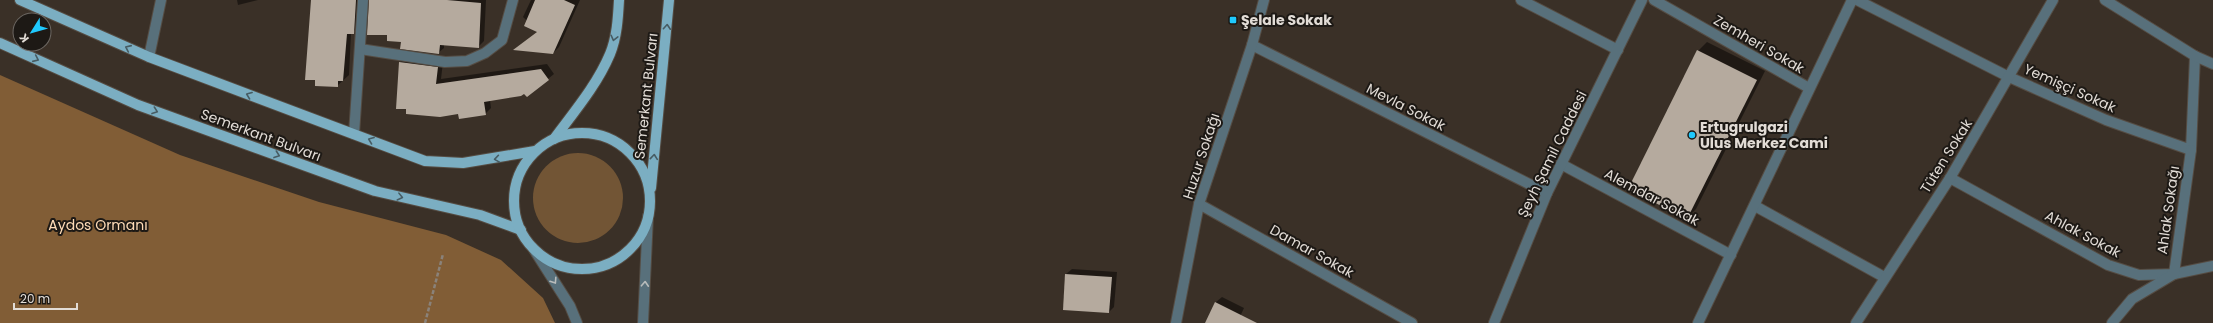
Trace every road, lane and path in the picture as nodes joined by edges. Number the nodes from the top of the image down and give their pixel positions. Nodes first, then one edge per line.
1 (20, 0) edge
2 (161, 0) edge
3 (363, 0) edge
4 (513, 0) edge
5 (619, 0) edge
6 (669, 0) edge
7 (1264, 0) edge
8 (1521, 0) edge
9 (1642, 0) edge
10 (1654, 0) edge
11 (1852, 0) edge
12 (1857, 0) edge
13 (2053, 0) edge
14 (2105, 0) edge
15 (0, 43) edge
16 (1252, 45) junction
17 (360, 49) junction
18 (1618, 50) junction
19 (2196, 56) junction
20 (149, 57) junction
21 (2213, 64) edge
22 (2010, 77) junction
23 (1809, 88) junction
24 (354, 134) junction
25 (554, 138) junction
26 (2191, 150) junction
27 (535, 151) junction
28 (1561, 164) junction
29 (1950, 178) junction
30 (1547, 193) junction
31 (650, 196) junction
32 (1199, 204) junction
33 (1755, 206) junction
34 (648, 216) junction
35 (521, 230) junction
36 (533, 248) junction
37 (443, 254) dead end
38 (1731, 254) junction
39 (2213, 266) edge
40 (2174, 274) junction
41 (1884, 277) junction
42 (425, 323) edge
43 (577, 323) edge
44 (643, 323) edge
45 (1176, 323) edge
46 (1412, 323) edge
47 (1494, 323) edge
48 (1698, 323) edge
49 (1856, 323) edge
50 (2112, 323) edge

20 -> 1 main road
2 - 20 street
3 - 17 street
4 - 17 street
5 -> 25 main road
31 -> 6 main road, Semerkant Bulvarı
7 - 16 street, Huzur Sokağı
8 - 18 street
9 - 18 street, Şeyh Şamil Caddesi
10 - 23 street, Zemheri Sokak
11 - 23 street
12 - 22 street, Yemişçi Sokak
13 - 22 street, Tüten Sokak
14 - 19 street
15 -> 35 main road, Semerkant Bulvarı
16 - 30 street, Mevla Sokak
16 - 32 street, Huzur Sokağı
17 - 24 street
18 - 28 street, Şeyh Şamil Caddesi
19 - 21 street
19 - 26 street
24 -> 20 main road
22 - 26 street, Yemişçi Sokak
22 - 29 street, Tüten Sokak
23 - 33 street
27 -> 24 main road
25 - 27 main road
25 - 31 main road
26 - 40 street, Ahlak Sokağı
27 - 35 main road
28 - 30 street, Şeyh Şamil Caddesi
28 - 38 street, Alemdar Sokak
29 - 40 street, Ahlak Sokak
29 - 41 street, Tüten Sokak
30 - 47 street, Şeyh Şamil Caddesi
31 - 34 main road
32 - 45 street, Huzur Sokağı
32 - 46 street, Damar Sokak
33 - 38 street
33 - 41 street
34 - 36 main road
44 -> 34 street
35 - 36 main road
36 -> 43 street
37 - 42 path
38 - 48 street
39 - 40 street, Ahlak Sokak
40 - 50 street
41 - 49 street, Tüten Sokak

